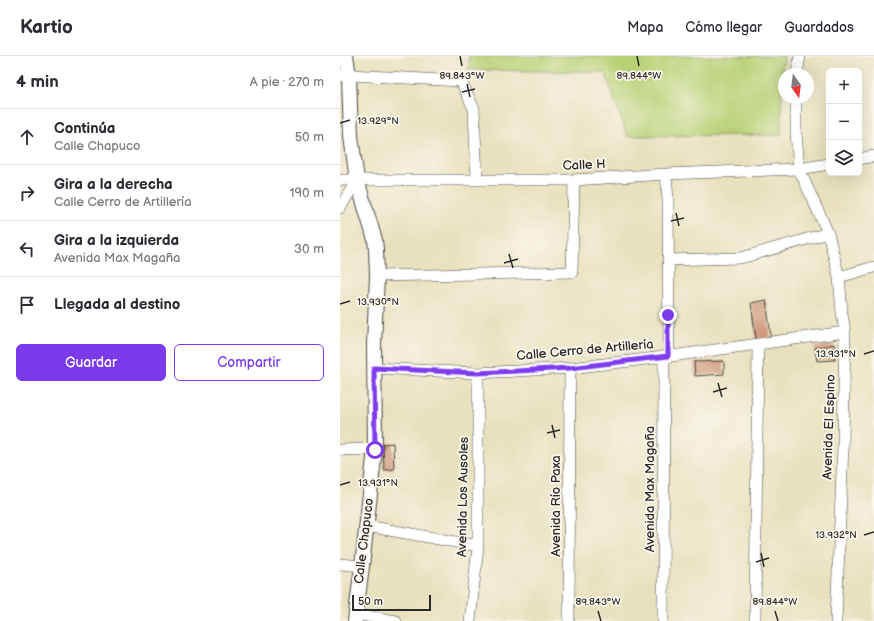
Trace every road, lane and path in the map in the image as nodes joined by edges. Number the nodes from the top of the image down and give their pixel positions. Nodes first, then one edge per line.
1 (346, 56) edge
2 (800, 56) edge
3 (798, 68) edge
4 (344, 75) edge
5 (796, 104) edge
6 (874, 156) edge
7 (862, 158) edge
8 (826, 164) edge
9 (799, 169) junction
10 (666, 174) junction
11 (340, 180) edge
12 (357, 180) junction
13 (478, 180) junction
14 (574, 180) junction
15 (340, 208) edge
16 (828, 234) junction
17 (668, 260) junction
18 (874, 268) edge
19 (377, 276) junction
20 (840, 277) junction
21 (845, 332) junction
22 (758, 345) junction
23 (666, 357) junction
24 (374, 368) junction
25 (570, 368) junction
26 (478, 373) junction
27 (340, 450) edge
28 (375, 450) junction
29 (367, 526) junction
30 (478, 546) junction
31 (340, 564) edge
32 (362, 566) junction
33 (355, 617) edge
34 (396, 621) edge
35 (470, 621) edge
36 (569, 621) edge
37 (663, 621) edge
38 (755, 621) edge
39 (836, 621) edge

1 - 4 street, Calle Chapuco
2 - 3 street
4 - 12 street, Calle Chapuco
4 - 13 street
5 - 9 street, Avenida El Espino
6 - 7 street
8 - 9 street, Calle H
9 - 10 street, Calle H
9 - 16 street, Avenida El Espino
10 - 14 street, Calle H
10 - 17 street, Avenida Max Magaña
11 - 12 street, Calle H
12 - 13 street, Calle H
12 - 15 street
12 - 19 street, Calle Chapuco
13 - 14 street, Calle H
14 - 19 street
16 - 17 street
16 - 20 street, Avenida El Espino
17 - 23 street, Avenida Max Magaña
18 - 20 street
19 - 24 street, Calle Chapuco
20 - 21 street, Avenida El Espino
21 - 22 street, Calle Cerro de Artillería
21 - 39 street, Avenida El Espino
22 - 23 street, Calle Cerro de Artillería
22 - 38 street
23 - 25 street, Calle Cerro de Artillería
23 - 37 street, Avenida Max Magaña
24 - 26 street, Calle Cerro de Artillería
24 - 28 street, Calle Chapuco
25 - 26 street, Calle Cerro de Artillería
25 - 36 street, Avenida Río Paxa
26 - 30 street, Avenida Los Ausoles
27 - 28 street
28 - 29 street, Calle Chapuco
29 - 30 street
29 - 32 street, Calle Chapuco
30 - 35 street, Avenida Los Ausoles
31 - 32 street
32 - 33 street, Calle Chapuco
33 - 34 street

